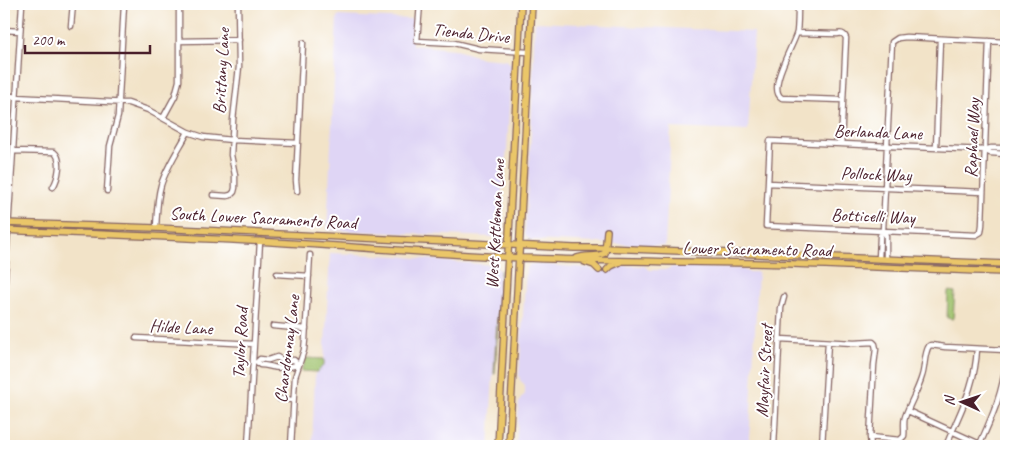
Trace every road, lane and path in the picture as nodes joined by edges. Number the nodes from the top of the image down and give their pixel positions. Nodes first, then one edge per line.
1 (22, 4) edge
2 (73, 4) edge
3 (124, 4) edge
4 (179, 4) edge
5 (238, 4) edge
6 (420, 4) edge
7 (521, 4) edge
8 (532, 4) edge
9 (798, 4) edge
10 (71, 26) dead end
11 (4, 30) edge
12 (20, 31) junction
13 (797, 32) junction
14 (940, 39) junction
15 (239, 40) junction
16 (179, 41) junction
17 (989, 41) junction
18 (1006, 42) edge
19 (303, 43) dead end
20 (518, 52) junction
21 (528, 52) junction
22 (4, 94) edge
23 (16, 97) junction
24 (843, 100) junction
25 (119, 102) junction
26 (163, 118) junction
27 (188, 132) junction
28 (232, 140) junction
29 (298, 143) junction
30 (841, 144) junction
31 (888, 146) junction
32 (936, 148) junction
33 (1006, 148) edge
34 (986, 150) junction
35 (13, 151) junction
36 (1006, 154) edge
37 (768, 183) junction
38 (53, 187) dead end
39 (885, 188) junction
40 (107, 191) dead end
41 (297, 191) dead end
42 (984, 192) junction
43 (213, 195) dead end
44 (6, 223) edge
45 (156, 228) junction
46 (6, 230) edge
47 (883, 230) junction
48 (608, 232) dead end
49 (282, 234) junction
50 (979, 234) joint
51 (260, 242) junction
52 (509, 245) junction
53 (520, 246) junction
54 (606, 248) junction
55 (310, 255) dead end
56 (508, 257) junction
57 (519, 258) junction
58 (573, 259) junction
59 (879, 259) junction
60 (886, 259) junction
61 (627, 261) junction
62 (658, 262) junction
63 (1006, 264) edge
64 (658, 269) dead end
65 (599, 270) dead end
66 (607, 270) dead end
67 (1006, 272) edge
68 (277, 274) dead end
69 (309, 276) junction
70 (4, 293) edge
71 (784, 297) dead end
72 (273, 326) dead end
73 (306, 329) junction
74 (136, 338) dead end
75 (780, 339) junction
76 (828, 342) junction
77 (254, 344) junction
78 (977, 348) junction
79 (1006, 350) edge
80 (282, 360) junction
81 (1006, 361) edge
82 (255, 362) junction
83 (298, 364) junction
84 (282, 367) junction
85 (280, 399) dead end
86 (293, 400) junction
87 (908, 411) junction
88 (952, 432) junction
89 (870, 437) junction
90 (248, 446) edge
91 (291, 446) edge
92 (498, 446) edge
93 (509, 446) edge
94 (774, 446) edge
95 (822, 446) edge
96 (871, 446) edge
97 (946, 446) edge
98 (981, 446) edge

1 - 12 street
2 - 10 street
3 - 25 street
4 - 16 street
5 - 15 street, Brittany Lane
6 - 20 street, Tienda Drive
7 - 20 main road, West Kettleman Lane
8 - 21 main road, West Kettleman Lane
9 - 13 street
11 - 12 street
12 - 23 street
13 - 24 street
13 - 24 street
14 - 17 street
14 - 31 street
14 - 32 street
15 - 16 street
15 - 28 street, Brittany Lane
16 - 26 street
17 - 18 street
17 - 34 street, Raphael Way
19 - 29 street
20 - 21 street, Tienda Drive
20 - 52 main road, West Kettleman Lane
21 - 53 main road, West Kettleman Lane
22 - 23 street
23 - 25 street
23 - 35 street
24 - 30 street
25 - 26 street
25 - 40 street
26 - 27 street
27 - 28 street
27 - 45 street
28 - 29 street
28 - 43 street, Brittany Lane
29 - 41 street
30 - 31 street, Berlanda Lane
30 - 37 street, Berlanda Lane
31 - 32 street, Berlanda Lane
31 - 39 street
32 - 34 street, Berlanda Lane
33 - 34 street, Berlanda Lane
34 - 36 street, Berlanda Lane
34 - 42 street, Raphael Way
35 - 38 street
35 - 44 street
37 - 39 street, Pollock Way
37 - 47 street, Botticelli Way
39 - 42 street, Pollock Way
39 - 47 street
42 - 50 street, Raphael Way
44 - 45 main road, South Lower Sacramento Road
44 - 46 street
45 - 49 main road, South Lower Sacramento Road
46 - 51 main road, South Lower Sacramento Road
46 - 70 street
47 - 50 street, Botticelli Way
47 - 59 street
47 - 60 street
48 - 54 main road
49 - 51 main road
49 - 52 main road, South Lower Sacramento Road
51 - 56 main road, South Lower Sacramento Road
51 - 77 street, Taylor Road
52 - 53 main road, South Lower Sacramento Road
52 - 56 main road, West Kettleman Lane
53 - 54 main road, Lower Sacramento Road
53 - 57 main road, West Kettleman Lane
54 - 58 main road
54 - 59 main road, Lower Sacramento Road
55 - 69 street, Chardonnay Lane
56 - 57 main road, Lower Sacramento Road
56 - 92 main road, West Kettleman Lane
57 - 58 main road, Lower Sacramento Road
57 - 93 main road, West Kettleman Lane
58 - 61 main road, Lower Sacramento Road
58 - 65 main road
59 - 60 main road, Lower Sacramento Road
60 - 63 main road, Lower Sacramento Road
61 - 62 main road, Lower Sacramento Road
61 - 66 main road
62 - 64 main road
62 - 67 main road, Lower Sacramento Road
68 - 69 street
69 - 73 street, Chardonnay Lane
71 - 75 street, Mayfair Street
72 - 73 street
73 - 83 street, Chardonnay Lane
74 - 77 street, Hilde Lane
75 - 76 street
75 - 94 street, Mayfair Street
76 - 89 street
76 - 95 street
77 - 82 street, Taylor Road
78 - 79 street
78 - 87 street
78 - 88 street
80 - 82 street
80 - 83 street
80 - 84 street
81 - 98 street
82 - 84 street
82 - 90 street, Taylor Road
83 - 84 street
83 - 86 street, Chardonnay Lane
85 - 86 street
86 - 91 street, Chardonnay Lane
87 - 88 street
87 - 89 street
88 - 97 street
88 - 98 street
89 - 96 street

